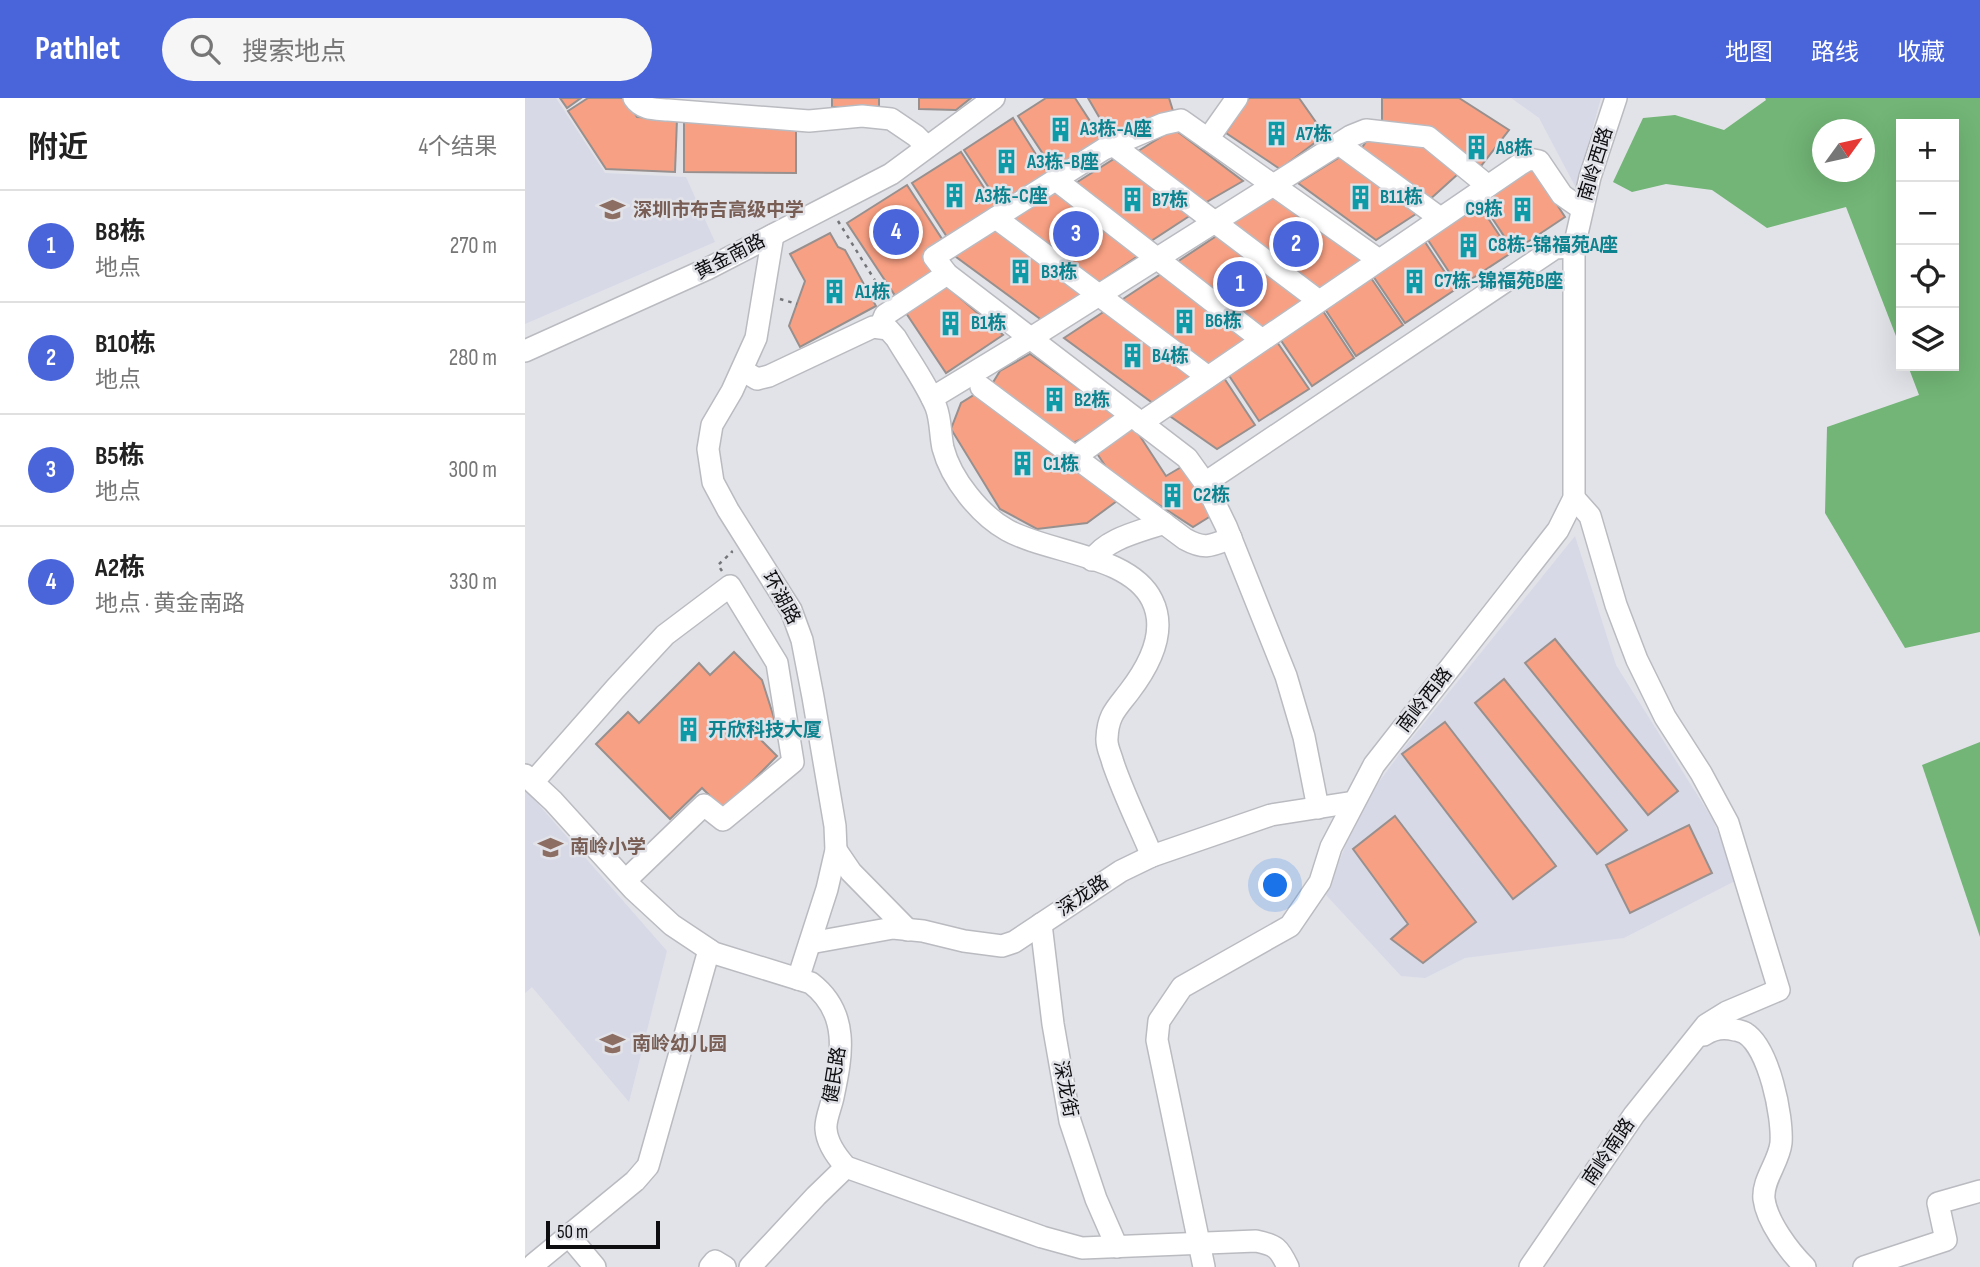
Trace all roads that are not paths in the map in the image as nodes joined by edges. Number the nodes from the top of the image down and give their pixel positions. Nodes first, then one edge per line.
1 (634, 98) edge
2 (994, 98) edge
3 (1237, 98) edge
4 (1616, 98) edge
5 (654, 104) edge
6 (1208, 139) junction
7 (1339, 144) junction
8 (1113, 145) junction
9 (927, 147) junction
10 (1056, 180) junction
11 (1273, 185) junction
12 (1488, 186) junction
13 (1582, 209) junction
14 (996, 218) junction
15 (1440, 218) junction
16 (1214, 222) junction
17 (773, 235) junction
18 (1573, 247) junction
19 (1157, 258) junction
20 (1379, 260) junction
21 (947, 274) junction
22 (1099, 295) junction
23 (1319, 301) junction
24 (887, 318) junction
25 (1031, 338) junction
26 (1262, 340) junction
27 (525, 351) edge
28 (742, 370) junction
29 (1208, 377) junction
30 (982, 387) dead end
31 (932, 398) junction
32 (1136, 419) junction
33 (1075, 457) junction
34 (1205, 483) junction
35 (1574, 498) junction
36 (1164, 523) junction
37 (1231, 538) junction
38 (1092, 560) junction
39 (529, 778) edge
40 (1354, 802) junction
41 (1318, 808) junction
42 (835, 850) junction
43 (1152, 856) junction
44 (626, 880) junction
45 (1041, 924) junction
46 (908, 930) junction
47 (810, 943) junction
48 (709, 950) junction
49 (798, 979) junction
50 (1694, 1042) junction
51 (846, 1167) junction
52 (1980, 1191) edge
53 (569, 1236) junction
54 (1199, 1244) junction
55 (1117, 1247) junction
56 (532, 1261) edge
57 (595, 1267) edge
58 (710, 1267) edge
59 (725, 1267) edge
60 (750, 1267) edge
61 (1204, 1267) edge
62 (1288, 1267) edge
63 (1530, 1267) edge
64 (1805, 1267) edge
65 (1864, 1267) edge

1 - 5 street
2 - 9 street, 黄金南路
3 - 6 street
4 - 13 street, 南岭西路
5 - 9 street
6 - 8 street
6 - 11 street
7 - 11 street
7 - 12 street
7 - 15 street
8 - 10 street
8 - 16 street
9 - 17 street, 黄金南路
10 - 14 street
10 - 19 street
11 - 16 street
11 - 20 street
12 - 13 street
12 - 15 street
13 - 18 street, 南岭西路
14 - 21 street
14 - 22 street
15 - 20 street
16 - 19 street
16 - 23 street
17 - 27 street, 黄金南路
17 - 28 street, 环湖路
18 - 34 street
18 - 35 street, 南岭西路
19 - 22 street
19 - 26 street
20 - 23 street
21 - 24 street
21 - 25 street
22 - 25 street
22 - 29 street
23 - 26 street
24 - 28 street
24 - 31 street
25 - 31 street
25 - 32 street
26 - 29 street
28 - 42 street, 环湖路
29 - 32 street
30 - 33 street
31 - 38 street
32 - 33 street
32 - 34 street
33 - 36 street
34 - 37 street
35 - 40 street, 南岭西路
35 - 50 street, 南岭南路
36 - 37 street
36 - 38 street
37 - 41 street
38 - 43 street
39 - 44 street, 健民路
39 - 44 street
40 - 41 street, 深龙路
40 - 54 street, 南岭西路
41 - 43 street, 深龙路
42 - 46 street
42 - 47 street, 环湖路
43 - 45 street, 深龙路
44 - 48 street, 健民路
45 - 46 street, 深龙路
45 - 55 street, 深龙街
46 - 47 street, 深龙路
47 - 49 street, 环湖路
48 - 49 street, 健民路
48 - 53 street
49 - 51 street, 健民路
50 - 63 street, 南岭南路
50 - 64 street
51 - 55 street
51 - 60 street
52 - 65 street
53 - 56 street
53 - 57 street
54 - 55 street
54 - 61 street, 南岭西路
54 - 62 street
58 - 59 street

